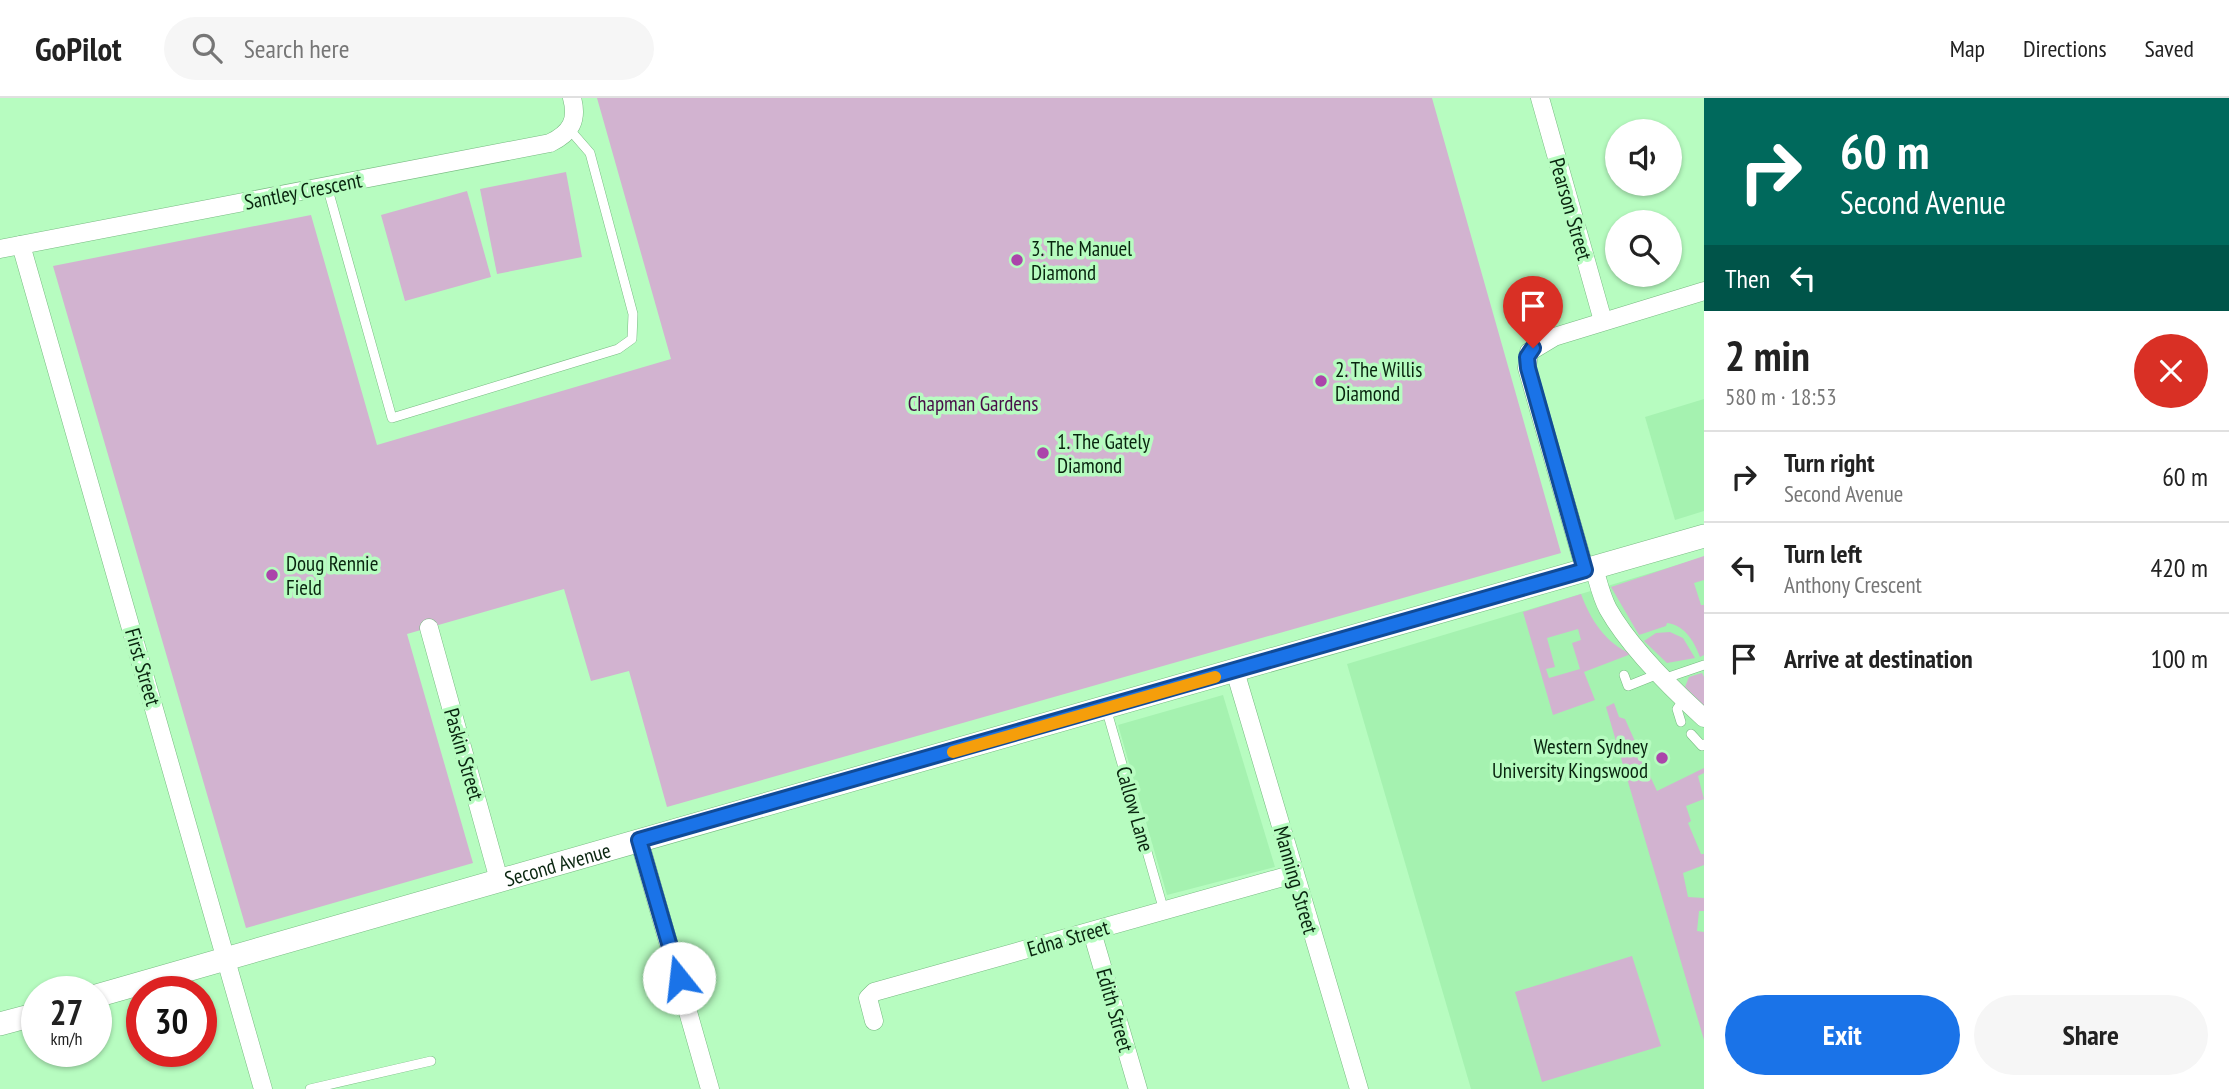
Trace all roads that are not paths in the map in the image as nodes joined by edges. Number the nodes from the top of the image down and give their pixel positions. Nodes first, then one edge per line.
1 (572, 98) edge
2 (1540, 98) edge
3 (570, 130) junction
4 (327, 186) junction
5 (21, 245) junction
6 (0, 249) edge
7 (1704, 291) edge
8 (1603, 321) junction
9 (1704, 536) edge
10 (1590, 569) junction
11 (429, 628) dead end
12 (1704, 665) edge
13 (1235, 671) junction
14 (1624, 675) dead end
15 (1661, 677) junction
16 (1684, 699) junction
17 (1107, 708) junction
18 (1704, 718) edge
19 (1681, 722) dead end
20 (1691, 734) dead end
21 (1704, 744) edge
22 (639, 840) junction
23 (1294, 874) junction
24 (499, 880) junction
25 (1164, 911) junction
26 (1092, 932) junction
27 (227, 958) junction
28 (112, 991) edge
29 (21, 1018) edge
30 (874, 1021) dead end
31 (0, 1024) edge
32 (431, 1061) dead end
33 (263, 1089) edge
34 (310, 1089) edge
35 (710, 1089) edge
36 (1138, 1089) edge
37 (1359, 1089) edge

1 - 3 street
2 - 8 street, Pearson Street
3 - 4 street, Santley Crescent
3 - 4 lane
4 - 5 street, Santley Crescent
5 - 6 street, Santley Crescent
5 - 27 street, First Street
7 - 8 street
8 - 10 street
9 - 10 street, Second Avenue
10 - 13 street, Second Avenue
10 - 15 street
11 - 24 street, Paskin Street
12 - 15 lane
13 - 17 street, Second Avenue
13 - 23 street, Manning Street
14 - 15 lane
15 - 16 street
16 - 18 street
16 - 19 lane
17 - 22 street, Second Avenue
17 - 25 lane, Callow Lane
20 - 21 lane
22 - 24 street, Second Avenue
22 - 35 street
23 - 25 street, Edna Street
23 - 37 street, Manning Street
24 - 27 street, Second Avenue
25 - 26 street, Edna Street
26 - 30 street, Edna Street
26 - 36 street, Edith Street
27 - 28 street, Second Avenue
27 - 33 street, First Street
29 - 31 street
32 - 34 lane

